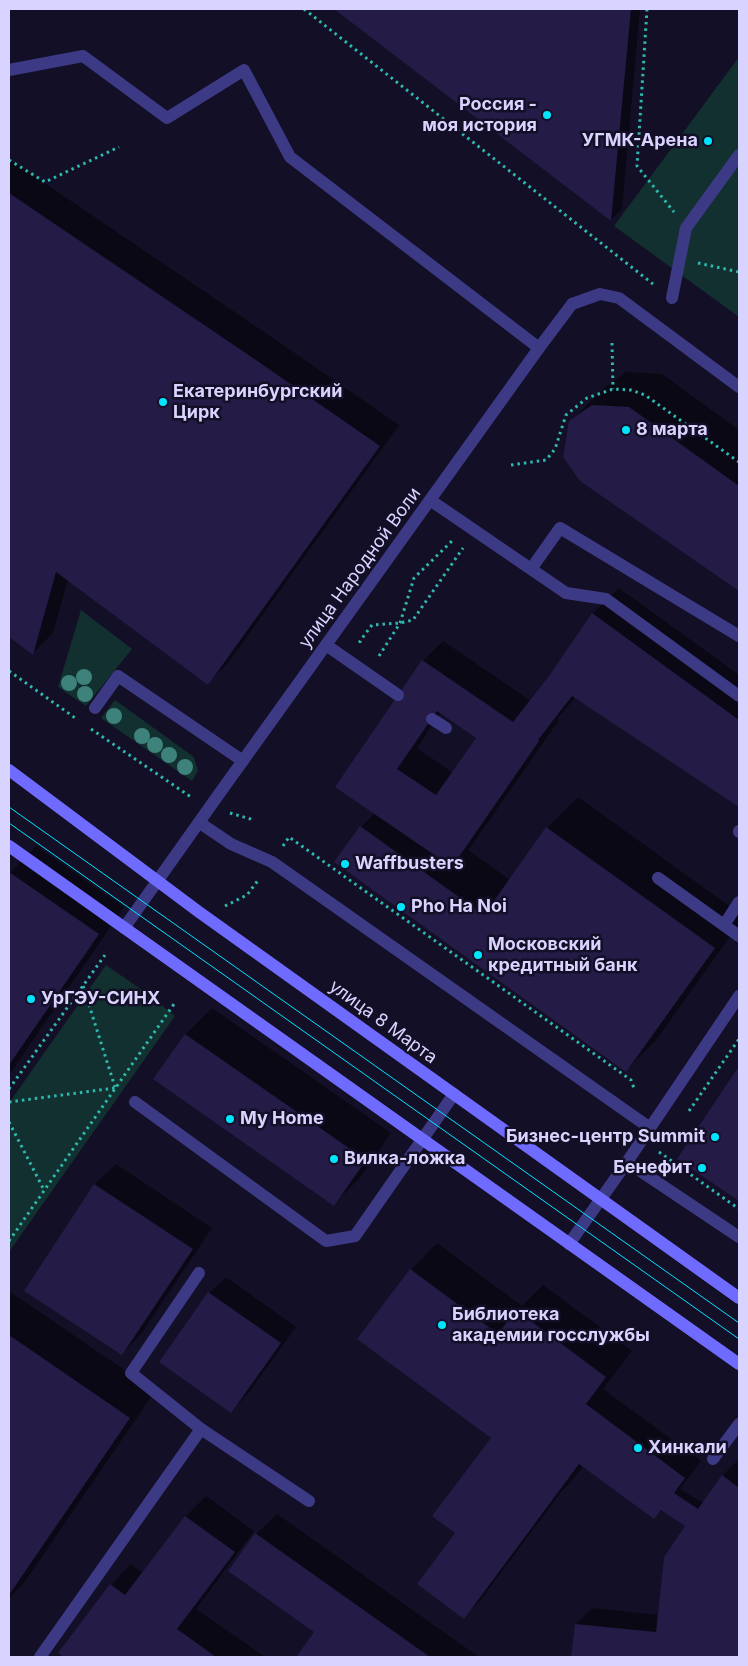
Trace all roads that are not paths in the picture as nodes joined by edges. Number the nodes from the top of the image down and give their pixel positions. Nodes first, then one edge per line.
1 (9, 70) edge
2 (739, 155) edge
3 (672, 298) road end
4 (539, 348) junction
5 (739, 386) edge
6 (430, 500) junction
7 (531, 569) junction
8 (739, 636) edge
9 (326, 645) junction
10 (398, 695) dead end
11 (739, 696) edge
12 (94, 708) dead end
13 (432, 719) dead end
14 (446, 728) dead end
15 (242, 761) junction
16 (9, 770) edge
17 (200, 823) junction
18 (9, 846) edge
19 (658, 878) dead end
20 (158, 881) junction
21 (739, 902) edge
22 (724, 925) junction
23 (124, 928) junction
24 (739, 936) edge
25 (739, 996) edge
26 (454, 1094) junction
27 (135, 1102) road end
28 (650, 1128) junction
29 (423, 1140) junction
30 (627, 1162) junction
31 (601, 1200) junction
32 (739, 1238) edge
33 (569, 1244) junction
34 (199, 1273) dead end
35 (739, 1298) edge
36 (739, 1364) edge
37 (739, 1424) edge
38 (201, 1428) junction
39 (713, 1459) dead end
40 (309, 1502) dead end
41 (40, 1657) edge

1 - 4 street
2 - 3 street
4 - 5 street, улица Народной Воли
4 - 6 street, улица Народной Воли
6 - 7 street
6 - 9 street, улица Народной Воли
7 - 8 street
7 - 11 street
9 - 10 street
9 - 15 street, улица Народной Воли
12 - 15 street
13 - 14 street
15 - 17 street, улица Народной Воли
16 - 20 main road, улица 8 Марта
17 - 20 street, улица Народной Воли
17 - 28 street
18 - 23 main road
19 - 22 street
20 - 23 street, улица Народной Воли
20 - 26 main road, улица 8 Марта
21 - 22 street
22 - 24 street
23 - 29 main road
25 - 28 street
26 - 29 street
26 - 31 main road, улица 8 Марта
27 - 29 street
28 - 30 street
29 - 33 main road
30 - 31 street
30 - 32 street
31 - 33 street
31 - 35 main road, улица 8 Марта
33 - 36 main road
34 - 38 street
37 - 39 street
38 - 40 street
38 - 41 street

